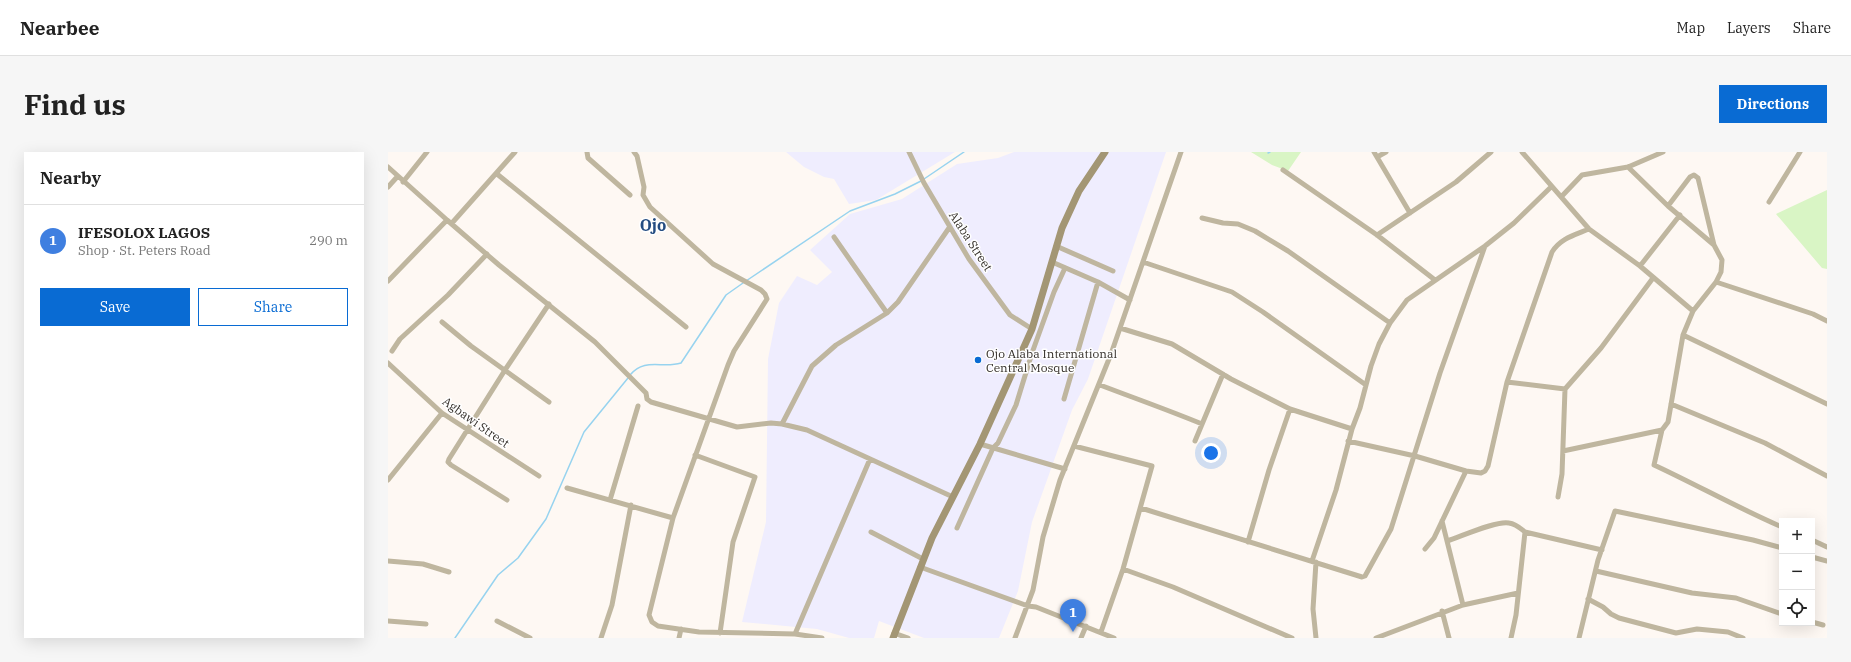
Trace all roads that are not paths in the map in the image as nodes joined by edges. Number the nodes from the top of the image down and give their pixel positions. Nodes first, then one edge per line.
1 (427, 152) edge
2 (515, 152) edge
3 (587, 152) edge
4 (634, 152) edge
5 (909, 152) edge
6 (1105, 152) edge
7 (1181, 152) edge
8 (1386, 152) edge
9 (1490, 152) edge
10 (1522, 152) edge
11 (1663, 152) edge
12 (1800, 152) edge
13 (1376, 155) edge
14 (1628, 167) junction
15 (388, 168) edge
16 (1283, 170) dead end
17 (497, 174) junction
18 (397, 176) junction
19 (403, 182) junction
20 (388, 187) edge
21 (1551, 187) junction
22 (630, 195) dead end
23 (1562, 196) junction
24 (1769, 202) dead end
25 (1668, 206) junction
26 (1410, 212) junction
27 (1680, 215) junction
28 (1202, 218) dead end
29 (450, 222) junction
30 (949, 228) junction
31 (1589, 228) junction
32 (1377, 235) junction
33 (834, 237) dead end
34 (1714, 245) junction
35 (1056, 246) junction
36 (1485, 246) junction
37 (487, 254) junction
38 (1052, 262) junction
39 (1143, 262) junction
40 (1640, 266) junction
41 (1065, 268) junction
42 (1113, 271) dead end
43 (1654, 278) junction
44 (1435, 280) junction
45 (388, 281) edge
46 (1098, 282) junction
47 (1716, 282) junction
48 (1130, 300) junction
49 (549, 304) junction
50 (1693, 311) junction
51 (887, 313) junction
52 (1827, 321) edge
53 (442, 322) dead end
54 (1390, 323) junction
55 (686, 327) dead end
56 (1120, 328) junction
57 (1032, 329) junction
58 (1683, 336) junction
59 (392, 351) dead end
60 (389, 365) edge
61 (505, 370) junction
62 (1223, 374) junction
63 (1507, 382) junction
64 (1100, 385) junction
65 (1366, 385) junction
66 (1565, 389) junction
67 (1064, 399) dead end
68 (549, 402) dead end
69 (1672, 404) junction
70 (1827, 404) edge
71 (638, 406) dead end
72 (1290, 409) junction
73 (442, 413) junction
74 (709, 420) junction
75 (782, 424) junction
76 (1202, 424) junction
77 (1352, 429) junction
78 (466, 430) junction
79 (1662, 430) junction
80 (1195, 441) dead end
81 (1348, 441) junction
82 (980, 444) junction
83 (1074, 446) junction
84 (993, 448) junction
85 (1563, 451) junction
86 (695, 455) junction
87 (1415, 456) junction
88 (870, 459) junction
89 (1065, 469) junction
90 (1466, 471) junction
91 (539, 476) dead end
92 (1827, 476) edge
93 (388, 480) edge
94 (567, 488) dead end
95 (1558, 497) dead end
96 (953, 498) junction
97 (506, 500) dead end
98 (610, 500) junction
99 (631, 505) junction
100 (1141, 508) junction
101 (673, 518) junction
102 (1442, 521) junction
103 (1779, 526) edge
104 (957, 528) dead end
105 (871, 532) dead end
106 (1525, 532) junction
107 (1815, 541) edge
108 (1248, 542) junction
109 (1447, 542) junction
110 (1779, 547) edge
111 (1827, 547) edge
112 (1425, 549) dead end
113 (1602, 550) junction
114 (1815, 558) edge
115 (923, 559) junction
116 (388, 561) edge
117 (1827, 561) edge
118 (1314, 562) junction
119 (920, 567) junction
120 (1123, 569) junction
121 (1596, 571) junction
122 (449, 572) dead end
123 (1518, 593) junction
124 (1588, 599) junction
125 (1463, 605) junction
126 (1028, 606) junction
127 (1442, 611) junction
128 (1779, 613) edge
129 (388, 621) edge
130 (497, 621) dead end
131 (1815, 623) edge
132 (426, 624) dead end
133 (1823, 625) dead end
134 (1086, 626) junction
135 (681, 629) junction
136 (1392, 630) junction
137 (1101, 632) junction
138 (720, 633) junction
139 (795, 634) junction
140 (757, 636) edge
141 (893, 636) edge
142 (530, 638) edge
143 (601, 638) edge
144 (679, 638) edge
145 (822, 638) edge
146 (908, 638) edge
147 (1015, 638) edge
148 (1081, 638) edge
149 (1114, 638) edge
150 (1292, 638) edge
151 (1316, 638) edge
152 (1376, 638) edge
153 (1391, 638) edge
154 (1449, 638) edge
155 (1511, 638) edge
156 (1579, 638) edge
157 (1743, 638) edge

1 - 19 street
2 - 17 street
3 - 22 street
4 - 74 street
5 - 30 street, Alaba Street
6 - 35 main road
7 - 39 street
8 - 13 street
9 - 26 street
10 - 21 street
11 - 14 street
12 - 24 street
13 - 26 street
14 - 23 street
14 - 25 street
15 - 18 street
16 - 32 street
17 - 29 street
17 - 55 street
18 - 19 street
18 - 20 street
19 - 29 street
21 - 23 street
21 - 36 street
23 - 31 street
25 - 27 street
25 - 34 street
26 - 32 street
27 - 34 street
27 - 40 street
28 - 54 street
29 - 37 street
29 - 45 street
30 - 51 street
30 - 57 street, Alaba Street
31 - 40 street
31 - 63 street
32 - 44 street
33 - 51 street
34 - 47 street
35 - 38 main road
35 - 42 street
36 - 44 street
36 - 87 street
37 - 49 street
37 - 59 street
38 - 41 street
38 - 57 main road
39 - 48 street
39 - 65 street
40 - 43 street
41 - 46 street
41 - 84 street
43 - 50 street
43 - 66 street
44 - 54 street
46 - 48 street
46 - 67 street
47 - 50 street
47 - 52 street
48 - 56 street
49 - 61 street
49 - 74 street
50 - 58 street
51 - 75 street
53 - 61 street
54 - 65 street
56 - 62 street
56 - 64 street
57 - 82 main road
58 - 69 street
58 - 70 street
60 - 73 street, Agbawi Street
61 - 68 street
61 - 78 street
62 - 72 street
62 - 76 street
63 - 66 street
63 - 90 street
64 - 76 street
64 - 83 street
65 - 77 street
66 - 85 street
69 - 79 street
69 - 92 street
71 - 98 street
72 - 77 street
72 - 108 street
73 - 78 street, Agbawi Street
73 - 93 street
74 - 75 street
74 - 86 street
75 - 88 street
76 - 80 street
77 - 81 street
78 - 91 street, Agbawi Street
78 - 97 street
79 - 85 street
79 - 103 street
81 - 87 street
81 - 118 street
82 - 84 street
82 - 96 main road
83 - 89 street
83 - 100 street
84 - 89 street
84 - 104 street
85 - 95 street
86 - 101 street
86 - 138 street
87 - 90 street
87 - 118 street
88 - 96 street
88 - 139 street
89 - 126 street
90 - 102 street
94 - 98 street
96 - 115 main road
98 - 99 street
99 - 101 street
99 - 143 street
100 - 108 street
100 - 120 street
101 - 135 street
102 - 109 street
102 - 112 street
105 - 115 street
106 - 109 street
106 - 113 street
106 - 123 street
107 - 111 street
108 - 118 street
109 - 125 street
110 - 113 street
113 - 121 street
114 - 117 street
115 - 119 main road
116 - 122 street
118 - 151 street
119 - 126 street
119 - 141 main road
120 - 137 street
120 - 150 street
121 - 124 street
121 - 128 street
123 - 125 street
123 - 155 street
124 - 156 street
124 - 157 street
125 - 127 street
126 - 134 street
126 - 147 street
127 - 136 street
127 - 154 street
129 - 132 street
130 - 142 street
131 - 133 street
134 - 137 street
134 - 148 street
135 - 138 street
135 - 144 street
136 - 152 street
136 - 153 street
137 - 149 street
138 - 140 street
139 - 140 street
139 - 145 street
141 - 146 street

